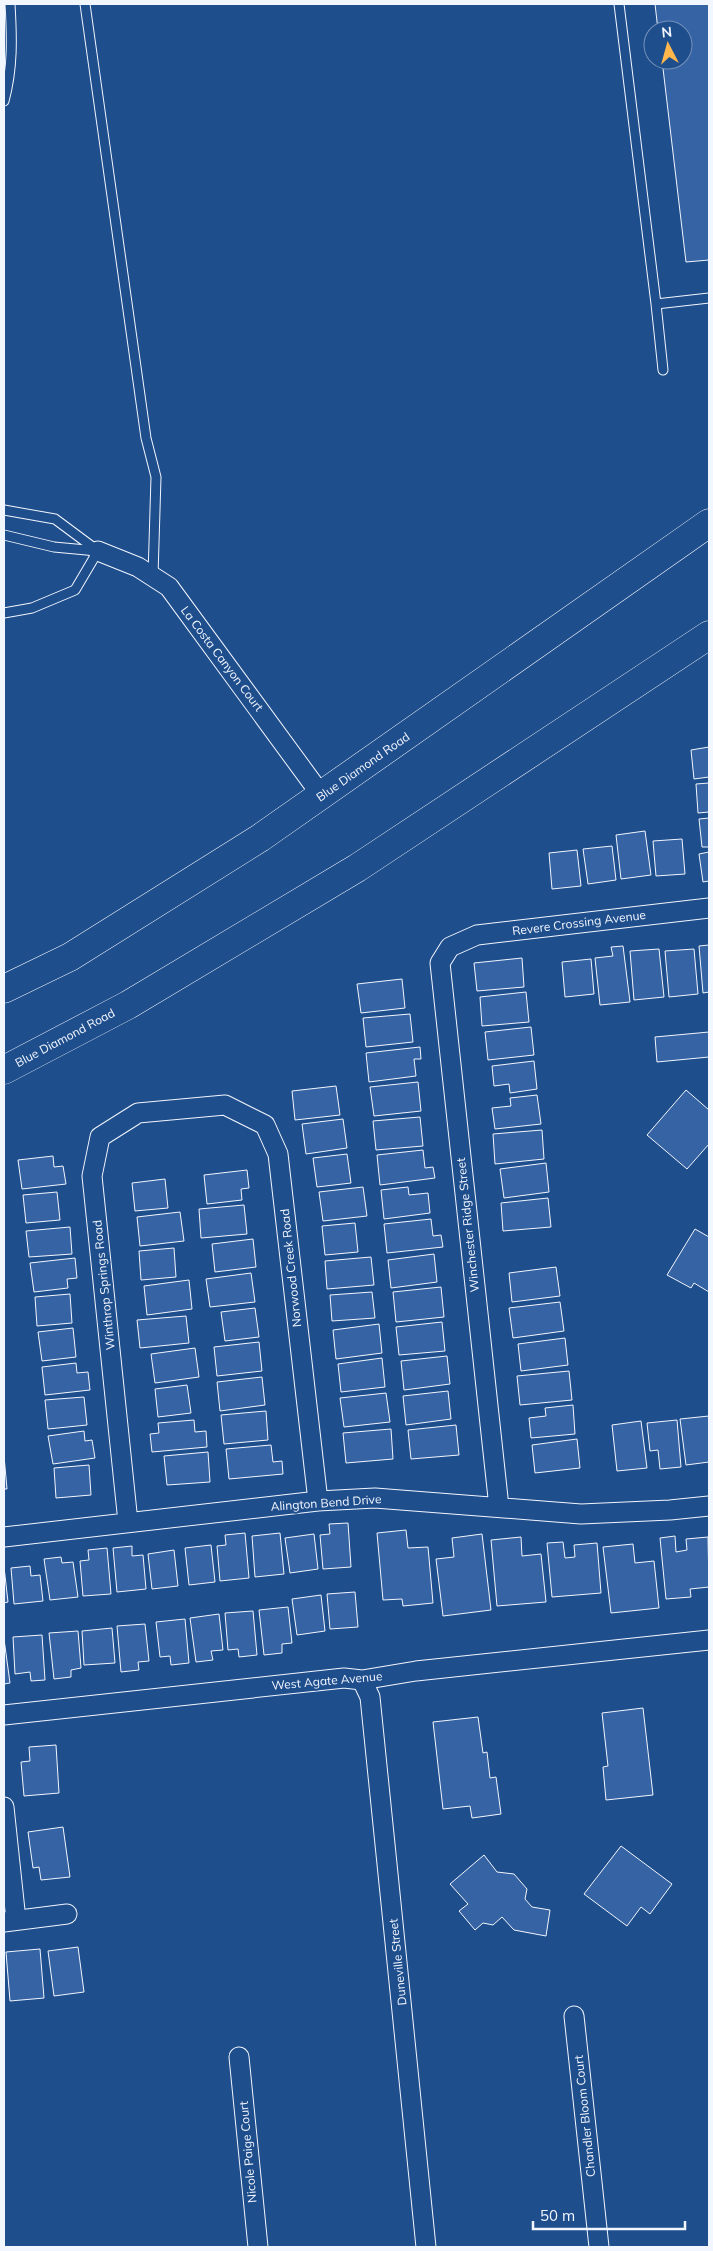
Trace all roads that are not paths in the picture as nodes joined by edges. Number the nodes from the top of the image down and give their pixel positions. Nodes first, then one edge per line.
1 (10, 4) edge
2 (85, 4) edge
3 (619, 4) edge
4 (4, 101) edge
5 (709, 298) edge
6 (656, 304) junction
7 (662, 370) dead end
8 (4, 510) edge
9 (709, 523) edge
10 (4, 535) edge
11 (98, 551) junction
12 (153, 576) junction
13 (4, 613) edge
14 (709, 635) edge
15 (322, 796) junction
16 (709, 908) edge
17 (450, 947) joint
18 (4, 989) edge
19 (4, 1070) edge
20 (182, 1109) joint
21 (318, 1501) junction
22 (709, 1506) edge
23 (499, 1507) junction
24 (128, 1522) junction
25 (4, 1537) edge
26 (709, 1640) edge
27 (362, 1680) junction
28 (4, 1716) edge
29 (4, 1807) edge
30 (67, 1914) dead end
31 (10, 1921) edge
32 (574, 2016) dead end
33 (239, 2057) dead end
34 (258, 2247) edge
35 (426, 2247) edge
36 (599, 2247) edge

1 - 4 lane
2 - 12 lane
3 - 6 lane
5 - 6 lane
6 - 7 lane
8 - 11 lane
9 - 15 highway, Blue Diamond Road
10 - 11 lane
11 - 12 street, La Costa Canyon Court
11 - 13 lane
12 - 15 street, La Costa Canyon Court
14 - 19 highway, Blue Diamond Road
15 - 18 highway, Blue Diamond Road
16 - 17 street, Revere Crossing Avenue
17 - 23 street, Winchester Ridge Street
20 - 21 street, Norwood Creek Road
20 - 24 street, Winthrop Springs Road
21 - 23 street, Alington Bend Drive
21 - 24 street, Alington Bend Drive
22 - 23 street, Alington Bend Drive
24 - 25 street, Alington Bend Drive
26 - 27 street, West Agate Avenue
27 - 28 street, West Agate Avenue
27 - 35 street, Duneville Street
29 - 31 street
30 - 31 street
32 - 36 street, Chandler Bloom Court
33 - 34 street, Nicole Paige Court

